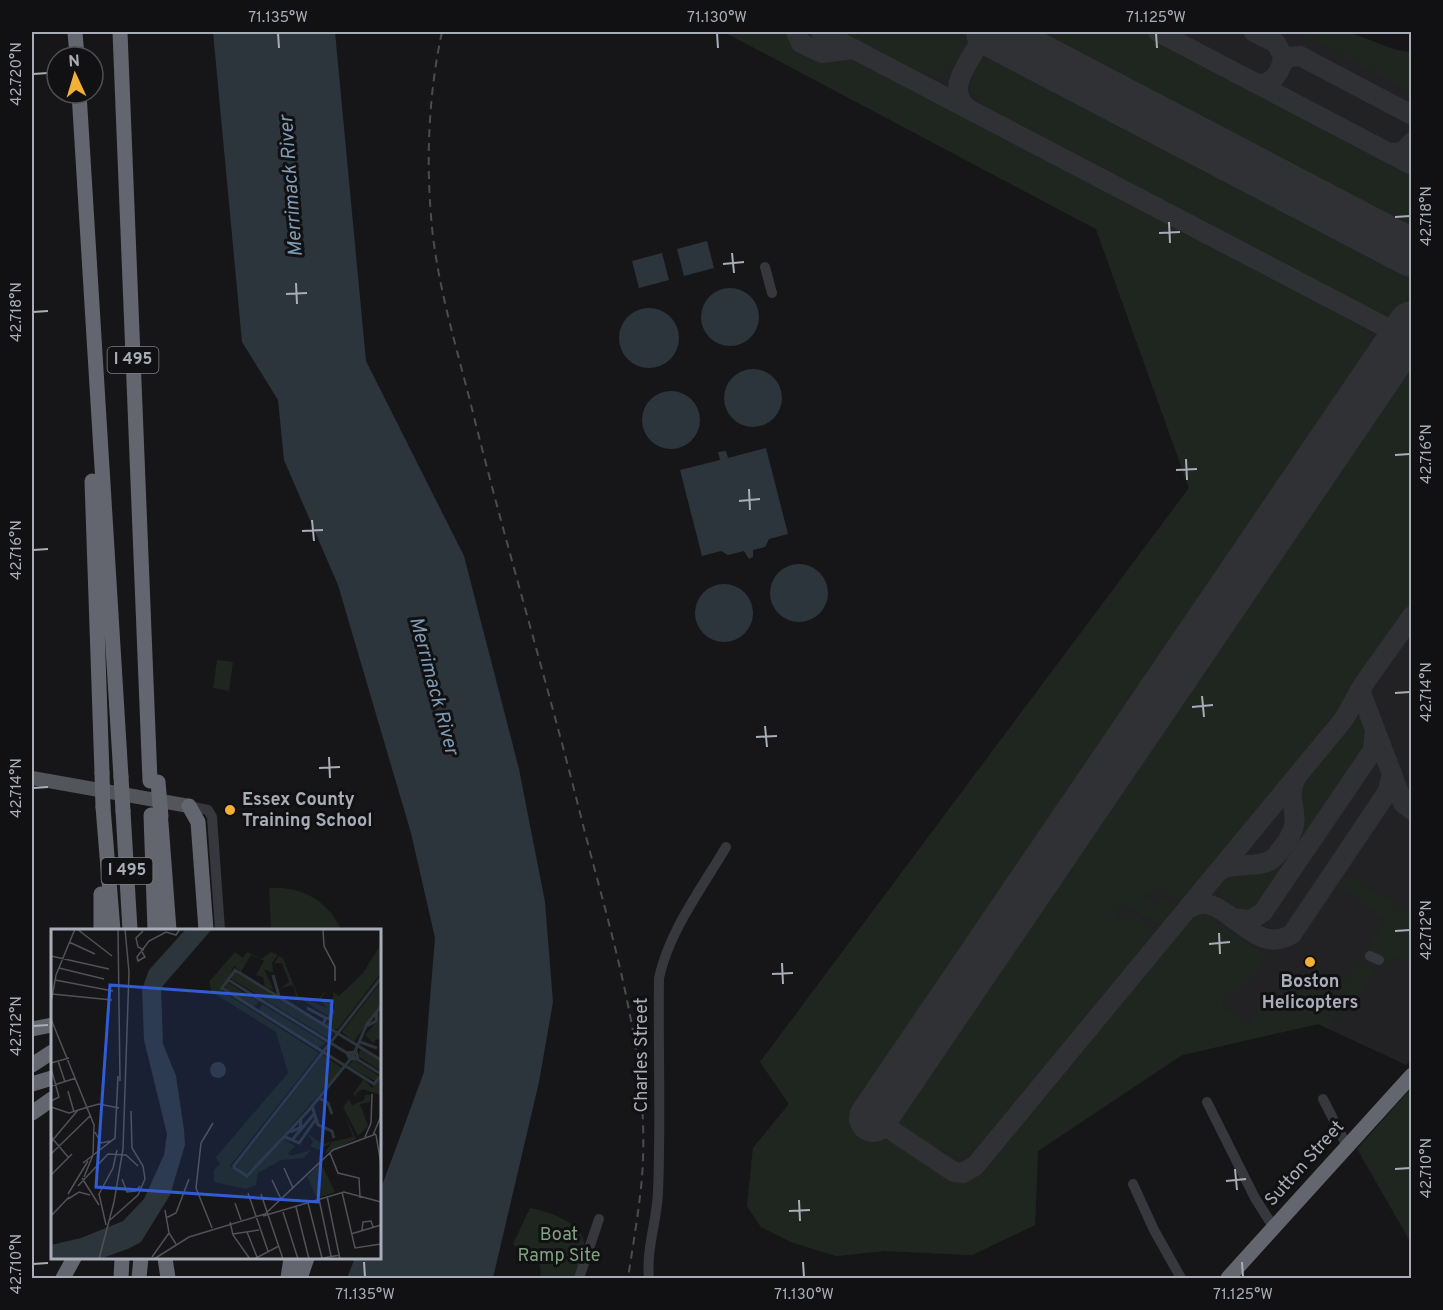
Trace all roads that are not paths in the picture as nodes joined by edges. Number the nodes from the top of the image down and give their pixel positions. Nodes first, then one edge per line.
1 (120, 32) edge
2 (80, 105) edge
3 (765, 267) dead end
4 (772, 294) dead end
5 (94, 364) junction
6 (32, 778) edge
7 (189, 806) junction
8 (103, 807) junction
9 (156, 816) junction
10 (726, 847) dead end
11 (101, 929) edge
12 (113, 929) edge
13 (130, 929) edge
14 (155, 929) edge
15 (169, 929) edge
16 (197, 929) edge
17 (206, 929) edge
18 (220, 929) edge
19 (51, 1025) edge
20 (32, 1029) edge
21 (51, 1053) edge
22 (32, 1065) edge
23 (1412, 1075) edge
24 (51, 1078) edge
25 (32, 1084) edge
26 (1323, 1099) dead end
27 (51, 1100) edge
28 (1207, 1102) dead end
29 (32, 1113) edge
30 (1347, 1146) junction
31 (1133, 1184) dead end
32 (598, 1219) dead end
33 (1274, 1228) junction
34 (73, 1259) edge
35 (122, 1259) edge
36 (141, 1259) edge
37 (164, 1259) edge
38 (164, 1259) edge
39 (291, 1259) edge
40 (63, 1278) edge
41 (121, 1278) edge
42 (139, 1278) edge
43 (162, 1278) edge
44 (168, 1278) edge
45 (288, 1278) edge
46 (579, 1278) edge
47 (649, 1278) edge
48 (1181, 1278) edge
49 (1228, 1278) edge

1 - 9 highway, I 495
2 - 5 highway, I 495
3 - 4 street
5 - 8 highway, bridge
5 - 13 highway, I 495, bridge
6 - 7 main road
7 - 16 highway
7 - 17 highway
7 - 18 street
8 - 11 highway
8 - 12 highway
9 - 14 highway, I 495
9 - 15 highway
10 - 47 street, Charles Street
19 - 20 highway
21 - 22 highway
23 - 30 highway, Sutton Street
24 - 25 highway
26 - 30 street
27 - 29 highway
28 - 33 street
30 - 33 highway, Sutton Street
31 - 48 street
32 - 46 street
33 - 49 highway, Sutton Street
34 - 40 highway
35 - 41 highway
36 - 42 highway
37 - 43 highway
38 - 44 highway
39 - 45 highway

